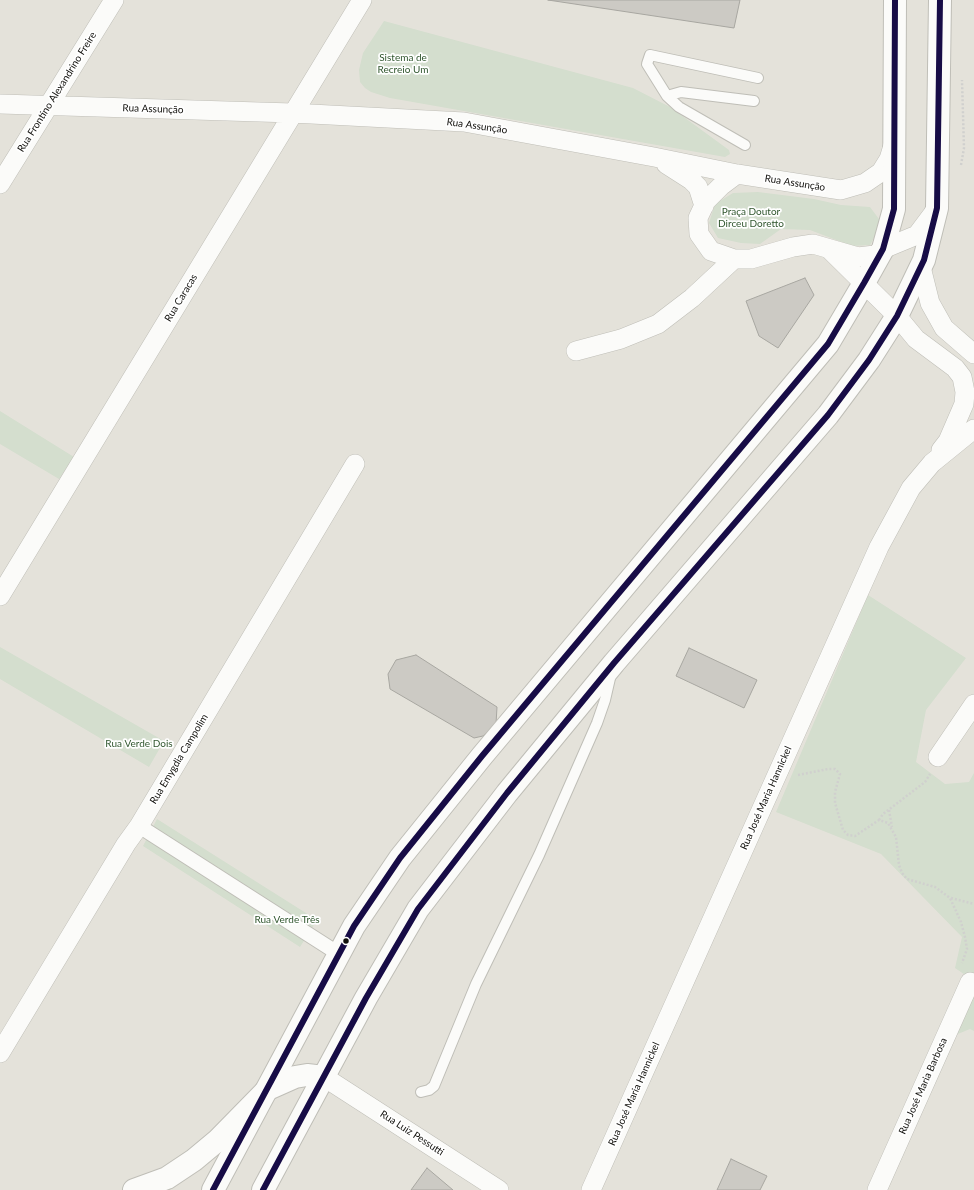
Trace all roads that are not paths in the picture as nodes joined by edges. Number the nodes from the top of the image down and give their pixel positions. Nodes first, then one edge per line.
1 (114, 0) edge
2 (362, 0) edge
3 (895, 0) edge
4 (940, 0) edge
5 (758, 78) dead end
6 (667, 96) junction
7 (754, 101) dead end
8 (0, 104) edge
9 (48, 106) junction
10 (292, 113) junction
11 (894, 137) junction
12 (745, 145) dead end
13 (654, 157) junction
14 (737, 174) junction
15 (0, 184) edge
16 (704, 206) junction
17 (937, 208) junction
18 (828, 248) junction
19 (883, 249) junction
20 (734, 259) junction
21 (921, 267) junction
22 (864, 283) junction
23 (897, 316) junction
24 (576, 351) dead end
25 (974, 354) edge
26 (974, 429) edge
27 (932, 463) junction
28 (355, 464) dead end
29 (0, 596) edge
30 (614, 663) junction
31 (974, 704) edge
32 (938, 757) road end
33 (139, 826) junction
34 (339, 954) junction
35 (970, 982) road end
36 (0, 1053) edge
37 (324, 1077) junction
38 (268, 1089) junction
39 (421, 1092) dead end
40 (134, 1190) edge
41 (213, 1190) edge
42 (263, 1190) edge
43 (499, 1190) edge
44 (590, 1190) edge
45 (877, 1190) edge

1 - 9 street, Rua Frontino Alexandrino Freire
2 - 10 street, Rua Caracas
3 - 11 main road
4 - 17 main road
5 - 6 lane
6 - 7 lane
6 - 12 lane
8 - 9 street, Rua Assunção
9 - 10 street, Rua Assunção
9 - 15 street, Rua Frontino Alexandrino Freire
10 - 13 street, Rua Assunção
10 - 29 street, Rua Caracas
11 - 14 street, Rua Assunção
11 - 19 main road
13 - 14 street, Rua Assunção
13 - 16 street
14 - 16 street
16 - 20 street
17 - 19 street
17 - 21 main road
18 - 19 street
18 - 20 street
18 - 22 street
19 - 22 main road
20 - 24 street
21 - 23 main road
21 - 25 street
22 - 23 street
22 - 34 main road
23 - 27 street
23 - 30 main road
26 - 27 street, Rua José Maria Hannickel
27 - 44 street, Rua José Maria Hannickel
28 - 33 street, Rua Emygdia Campolim
30 - 37 main road
30 - 39 lane
31 - 32 street
33 - 34 street
33 - 36 street, Rua Emygdia Campolim
34 - 38 main road
35 - 45 street, Rua José Maria Barbosa
37 - 38 main road
37 - 42 main road
37 - 43 street, Rua Luiz Pessutti
38 - 40 main road
38 - 41 main road

